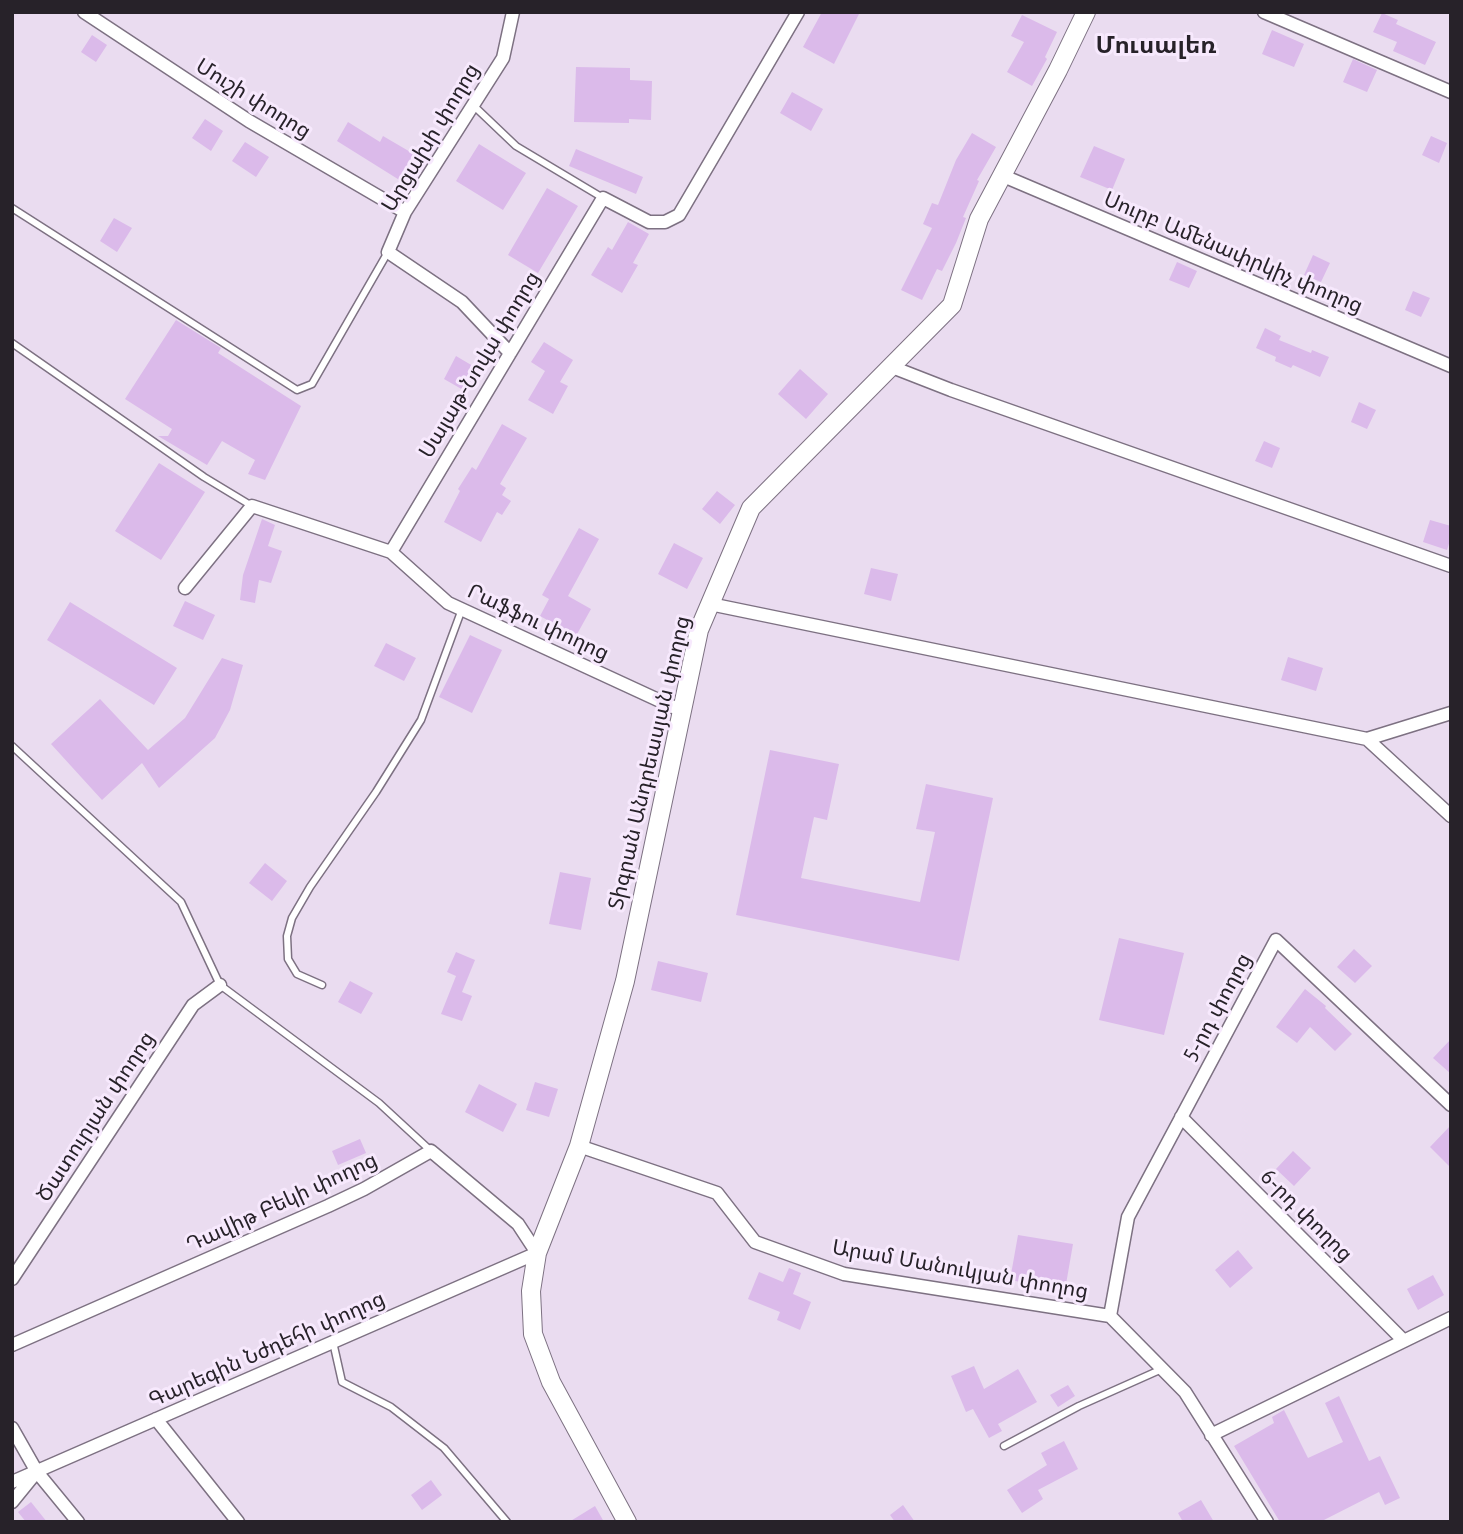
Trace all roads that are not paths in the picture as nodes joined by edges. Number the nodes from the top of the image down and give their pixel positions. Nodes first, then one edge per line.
1 (84, 12) edge
2 (798, 12) edge
3 (1086, 12) edge
4 (1264, 12) edge
5 (510, 13) edge
6 (1451, 92) edge
7 (472, 105) junction
8 (1001, 175) junction
9 (603, 198) junction
10 (12, 208) edge
11 (405, 212) junction
12 (388, 252) junction
13 (12, 343) edge
14 (510, 353) junction
15 (1451, 366) edge
16 (892, 367) junction
17 (252, 506) junction
18 (391, 552) junction
19 (1451, 566) edge
20 (185, 588) dead end
21 (710, 604) junction
22 (462, 609) junction
23 (682, 711) junction
24 (1451, 713) edge
25 (1367, 739) junction
26 (12, 746) edge
27 (1451, 816) edge
28 (220, 985) junction
29 (322, 985) dead end
30 (1451, 1105) edge
31 (1181, 1117) junction
32 (579, 1146) junction
33 (431, 1151) junction
34 (537, 1253) junction
35 (12, 1279) edge
36 (1110, 1316) junction
37 (1451, 1318) edge
38 (1404, 1341) junction
39 (333, 1342) junction
40 (12, 1345) edge
41 (1162, 1369) junction
42 (156, 1419) junction
43 (12, 1428) edge
44 (1211, 1436) junction
45 (1004, 1446) dead end
46 (37, 1472) junction
47 (12, 1482) edge
48 (12, 1502) edge
49 (78, 1522) edge
50 (238, 1522) edge
51 (507, 1522) edge
52 (627, 1522) edge
53 (1267, 1522) edge

1 - 11 street, Մուշի փողոց
2 - 9 street
3 - 8 main road, Տիգրան Անդրեասյան փողոց
4 - 6 street
5 - 7 street, Արցախի փողոց
7 - 9 lane
7 - 11 street, Արցախի փողոց
8 - 15 street, Սուրբ Ամենափրկիչ փողոց
8 - 16 main road, Տիգրան Անդրեասյան փողոց
9 - 14 street, Սայաթ-Նովա փողոց
10 - 12 lane
11 - 12 street, Արցախի փողոց
12 - 14 street
13 - 17 lane
14 - 18 street, Սայաթ-Նովա փողոց
16 - 19 street
16 - 21 main road, Տիգրան Անդրեասյան փողոց
17 - 18 street, Րաֆֆու փողոց
17 - 20 street
18 - 22 street, Րաֆֆու փողոց
21 - 23 main road, Տիգրան Անդրեասյան փողոց
21 - 25 street
22 - 23 street, Րաֆֆու փողոց
22 - 29 lane
23 - 32 main road, Տիգրան Անդրեասյան փողոց
24 - 25 street
25 - 27 street
26 - 28 lane
28 - 33 lane
28 - 35 street, Ծատուրյան փողոց
30 - 31 street, 5-րդ փողոց
31 - 36 street, 5-րդ փողոց
31 - 38 street, 6-րդ փողոց
32 - 34 main road, Տիգրան Անդրեասյան փողոց
32 - 36 street, Արամ Մանուկյան փողոց
33 - 34 street
33 - 40 street, Դավիթ Բեկի փողոց
34 - 39 street, Գարեգին Նժդեհի փողոց
34 - 52 main road, Տիգրան Անդրեասյան փողոց
36 - 41 street, Արամ Մանուկյան փողոց
37 - 38 street
38 - 44 street
39 - 42 street, Գարեգին Նժդեհի փողոց
39 - 51 lane
41 - 44 street, Արամ Մանուկյան փողոց
41 - 45 lane
42 - 46 street, Գարեգին Նժդեհի փողոց
42 - 50 street
43 - 46 street
44 - 53 street, Արամ Մանուկյան փողոց
46 - 47 street, Գարեգին Նժդեհի փողոց
46 - 48 street
46 - 49 street

